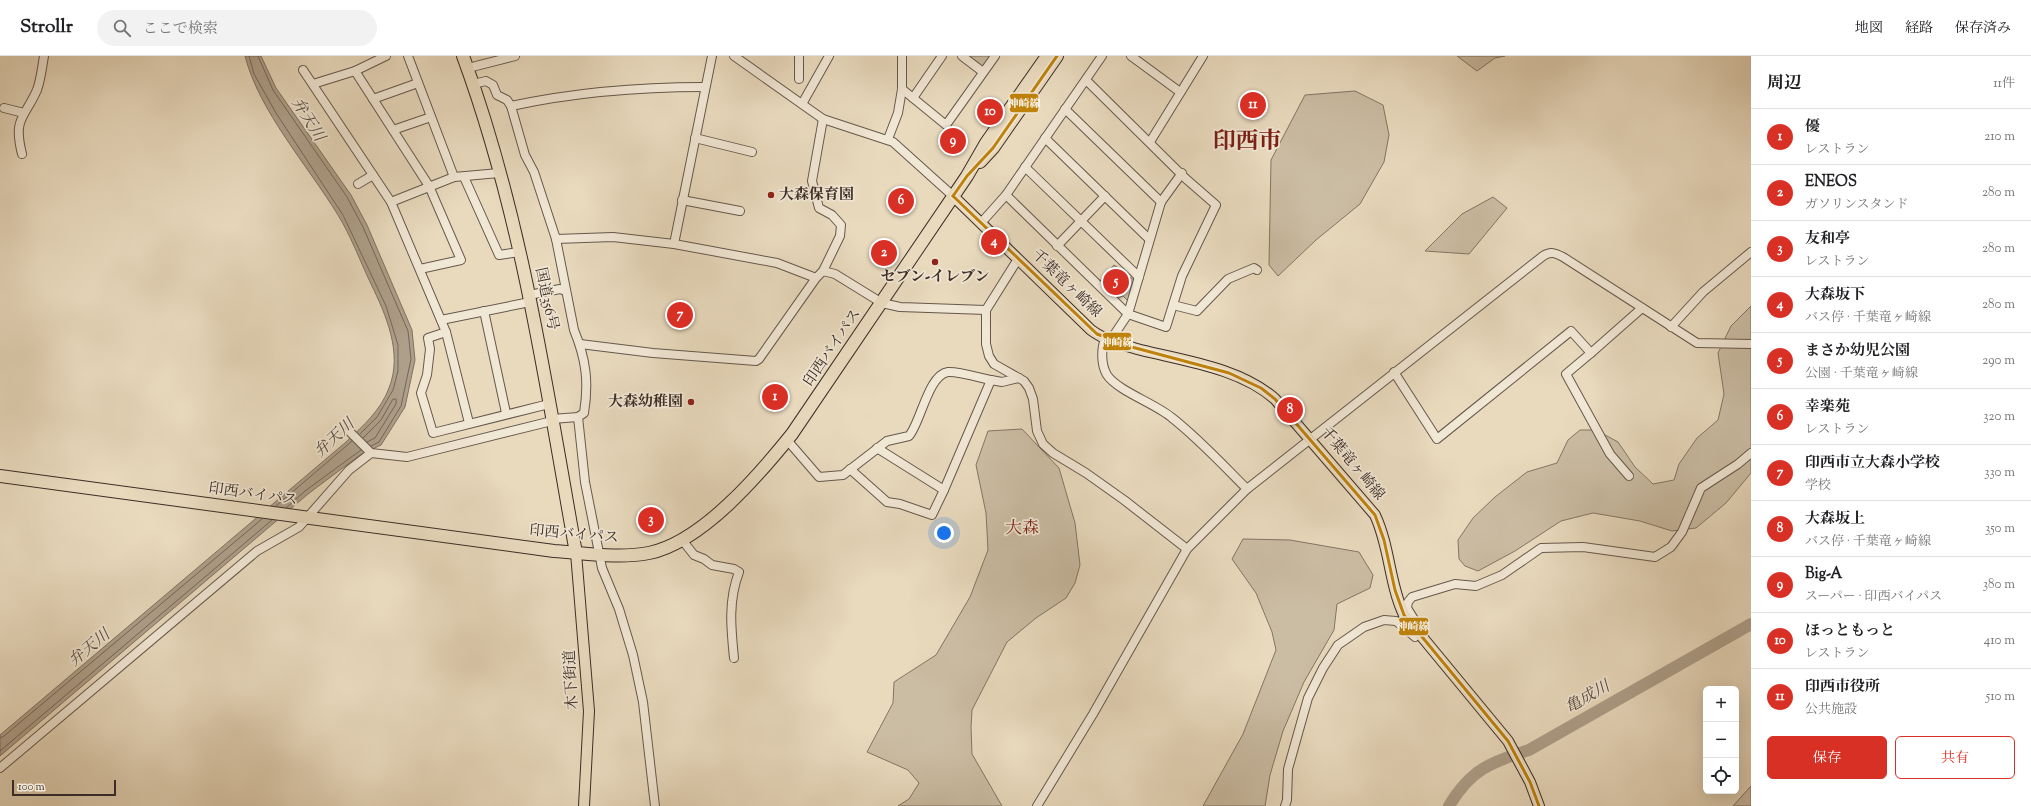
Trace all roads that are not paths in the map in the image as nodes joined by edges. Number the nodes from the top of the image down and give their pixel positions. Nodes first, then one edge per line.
1 (44, 56) edge
2 (386, 56) edge
3 (408, 56) edge
4 (463, 56) edge
5 (515, 56) edge
6 (712, 56) edge
7 (734, 56) edge
8 (799, 56) edge
9 (829, 56) edge
10 (902, 56) edge
11 (942, 56) edge
12 (962, 56) edge
13 (994, 56) edge
14 (1047, 56) edge
15 (1057, 56) edge
16 (1102, 56) edge
17 (1131, 56) edge
18 (1203, 56) edge
19 (468, 68) junction
20 (303, 70) dead end
21 (355, 71) junction
22 (983, 72) junction
23 (799, 79) dead end
24 (1086, 80) junction
25 (418, 83) junction
26 (312, 84) junction
27 (473, 84) junction
28 (704, 87) junction
29 (902, 89) junction
30 (1180, 92) junction
31 (913, 98) junction
32 (373, 99) junction
33 (802, 104) junction
34 (511, 106) junction
35 (4, 108) dead end
36 (1065, 109) junction
37 (24, 113) junction
38 (431, 117) junction
39 (823, 119) junction
40 (393, 130) junction
41 (695, 138) junction
42 (1045, 138) junction
43 (888, 139) junction
44 (1150, 142) junction
45 (752, 152) dead end
46 (22, 154) dead end
47 (1025, 167) junction
48 (499, 173) junction
49 (1182, 174) junction
50 (373, 175) junction
51 (967, 176) junction
52 (454, 177) junction
53 (464, 177) junction
54 (358, 184) dead end
55 (429, 186) junction
56 (1006, 195) junction
57 (953, 196) junction
58 (1105, 196) junction
59 (682, 200) junction
60 (391, 202) junction
61 (1161, 202) junction
62 (740, 212) dead end
63 (1081, 221) junction
64 (981, 224) junction
65 (556, 239) junction
66 (1149, 239) junction
67 (674, 244) junction
68 (1057, 246) junction
69 (519, 252) junction
70 (1751, 252) edge
71 (1018, 259) junction
72 (420, 269) junction
73 (1257, 270) dead end
74 (824, 271) junction
75 (1139, 277) junction
76 (816, 278) junction
77 (566, 291) junction
78 (529, 298) junction
79 (882, 303) junction
80 (1173, 305) junction
81 (1642, 308) junction
82 (986, 310) junction
83 (484, 311) junction
84 (1128, 314) junction
85 (441, 320) junction
86 (1672, 328) junction
87 (446, 332) junction
88 (1108, 340) junction
89 (580, 344) junction
90 (1751, 344) edge
91 (1591, 353) junction
92 (1394, 372) junction
93 (1019, 378) junction
94 (990, 380) junction
95 (549, 404) junction
96 (506, 413) junction
97 (578, 417) junction
98 (552, 420) junction
99 (469, 424) junction
100 (349, 431) dead end
101 (1310, 438) junction
102 (787, 440) junction
103 (877, 448) junction
104 (371, 453) junction
105 (1751, 453) edge
106 (850, 469) junction
107 (0, 476) edge
108 (1629, 476) dead end
109 (1247, 489) junction
110 (944, 490) junction
111 (301, 517) junction
112 (683, 541) junction
113 (1187, 549) junction
114 (576, 553) junction
115 (600, 555) junction
116 (1415, 629) junction
117 (734, 658) dead end
118 (0, 768) edge
119 (584, 806) edge
120 (655, 806) edge
121 (1037, 806) edge
122 (1285, 806) edge
123 (1539, 806) edge

1 - 37 street
2 - 21 street
3 - 25 street
4 - 19 highway, 国道356号
5 - 19 street
6 - 28 street
7 - 33 street
8 - 23 street
9 - 33 street
10 - 29 street
11 - 31 street
12 - 22 street
13 - 22 street
14 - 51 highway, 印西バイパス
15 - 51 highway, 印西バイパス
16 - 24 street
17 - 30 street
18 - 30 street
19 - 27 highway, 国道356号
20 - 26 street
21 - 26 street
21 - 32 street
22 - 31 street
24 - 36 street
24 - 44 street
25 - 32 street
25 - 38 street
26 - 50 street
27 - 34 street
27 - 48 highway, 国道356号
28 - 34 street
28 - 41 street
29 - 31 street
29 - 43 street
30 - 44 street
32 - 40 street
33 - 39 street
34 - 65 street
35 - 37 street
36 - 42 street
36 - 61 street
37 - 46 street
38 - 40 street
38 - 52 street
39 - 43 street
39 - 74 street
40 - 55 street
41 - 45 street
41 - 59 street
42 - 47 street
42 - 58 street
43 - 57 street
44 - 49 street
47 - 56 street
47 - 63 street
48 - 53 street
48 - 69 highway, 国道356号
49 - 61 street
49 - 80 street
50 - 54 street
50 - 60 street
51 - 57 highway, 印西バイパス
52 - 53 street
52 - 55 street
53 - 69 street
55 - 60 street
55 - 72 street
56 - 64 street
56 - 68 street
57 - 64 main road, 千葉竜ヶ崎線
57 - 79 highway, 印西バイパス
58 - 63 street
58 - 66 street
59 - 62 street
59 - 67 street
60 - 72 street
61 - 66 street
63 - 68 street
63 - 75 street
64 - 71 main road, 千葉竜ヶ崎線
65 - 67 street
65 - 77 street
66 - 75 street
67 - 76 street
68 - 84 street
69 - 78 highway, 国道356号
70 - 86 street
71 - 82 street
71 - 88 main road, 千葉竜ヶ崎線
72 - 85 street
73 - 80 street
74 - 76 street
74 - 79 street
75 - 84 street
76 - 89 street
77 - 78 street
77 - 89 street
78 - 83 street
78 - 95 highway, 国道356号
79 - 82 street
79 - 102 highway, 印西バイパス
80 - 84 street
81 - 86 street
81 - 91 street
81 - 92 street
82 - 93 street
83 - 85 street
83 - 96 street
84 - 88 street
85 - 87 street
86 - 90 street
87 - 99 street
87 - 99 street
88 - 101 main road, 千葉竜ヶ崎線
88 - 109 street
89 - 97 street
91 - 92 street
91 - 108 street
92 - 101 street
93 - 94 street
93 - 113 street
94 - 103 street
94 - 110 street
95 - 96 street
95 - 98 highway, 国道356号
96 - 99 street
97 - 98 street
97 - 115 street
98 - 104 street
98 - 114 highway, 国道356号
100 - 104 street
101 - 109 street
101 - 116 main road, 千葉竜ヶ崎線
102 - 106 street
102 - 112 highway, 印西バイパス
103 - 106 street
103 - 110 street
104 - 111 street
105 - 116 street
106 - 110 street
107 - 111 highway, 印西バイパス
109 - 113 street
111 - 114 highway, 印西バイパス
111 - 118 street
112 - 115 highway, 印西バイパス
112 - 117 street
113 - 121 street
114 - 115 highway, 印西バイパス
114 - 119 main road, 木下街道
115 - 120 street
116 - 122 street
116 - 123 main road, 千葉竜ヶ崎線

